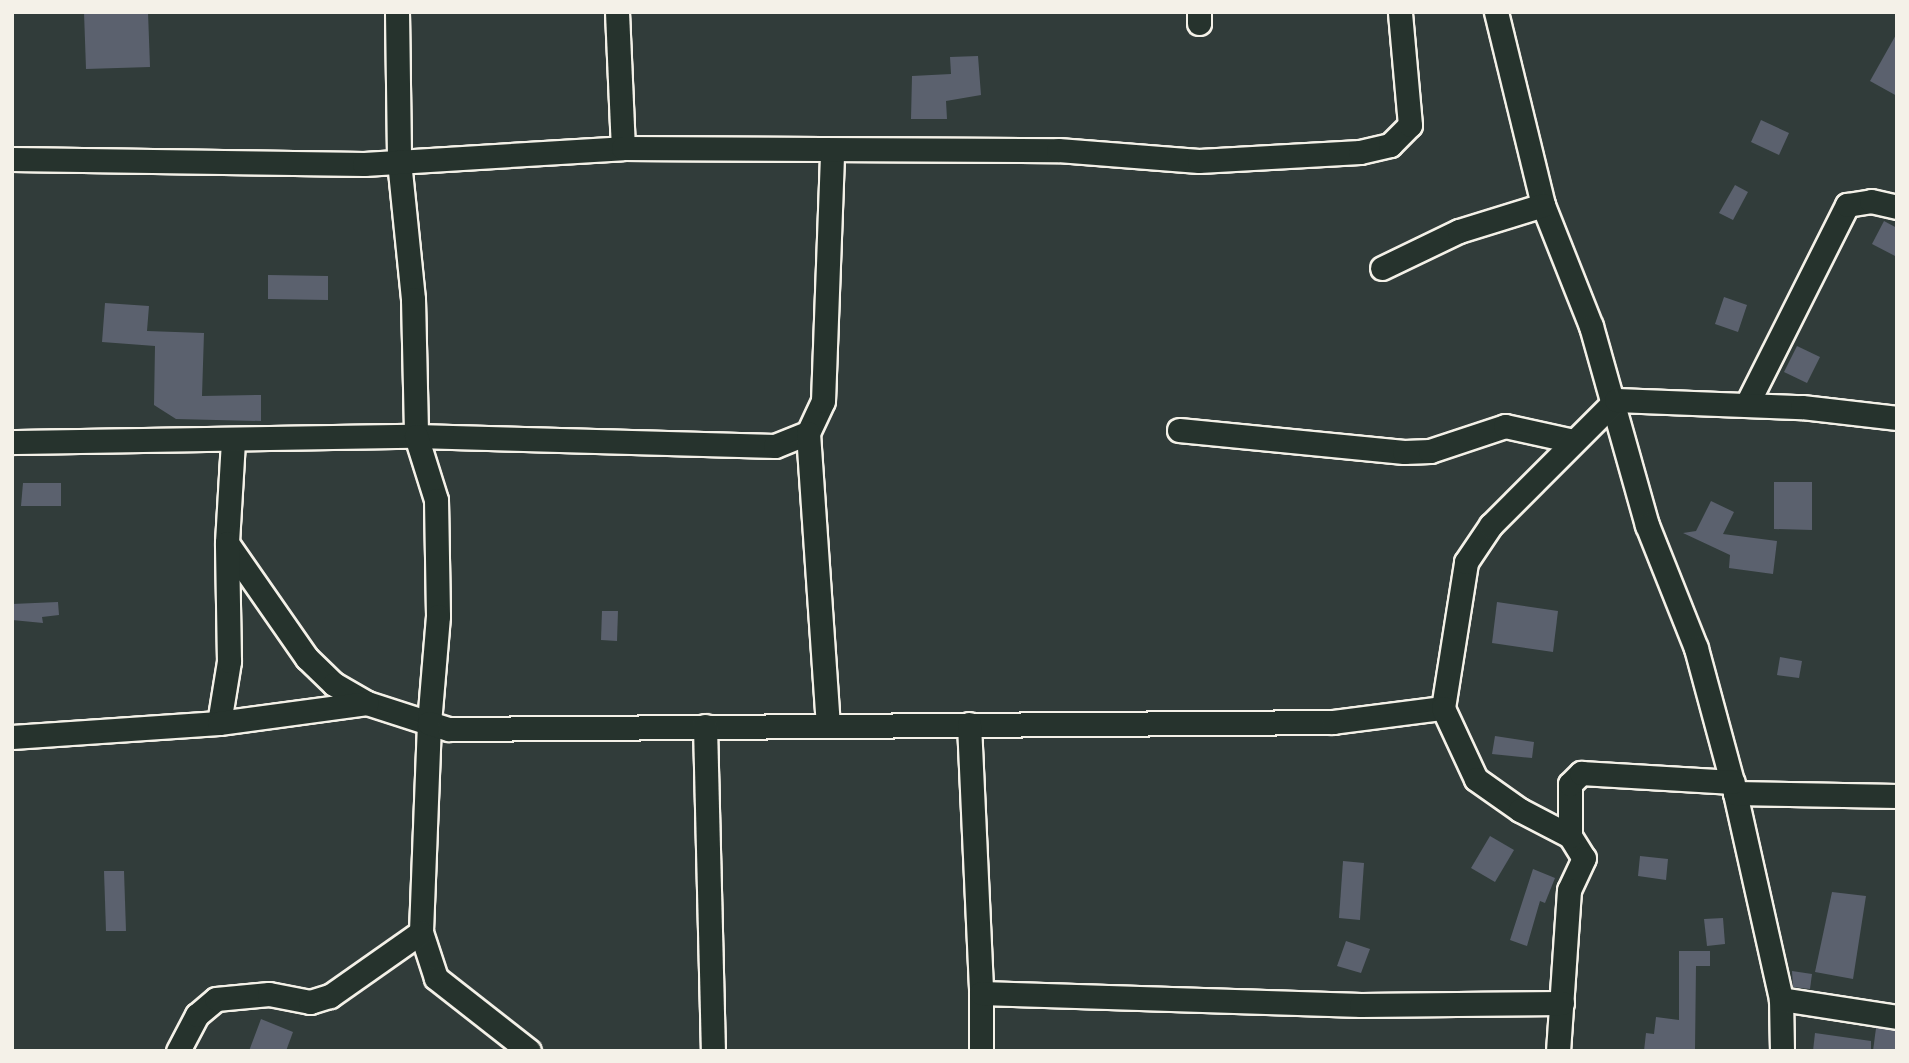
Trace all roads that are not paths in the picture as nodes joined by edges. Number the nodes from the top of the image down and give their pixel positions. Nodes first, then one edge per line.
1 (397, 12) edge
2 (617, 12) edge
3 (1400, 12) edge
4 (1496, 12) edge
5 (623, 148) junction
6 (832, 152) junction
7 (12, 159) edge
8 (399, 161) junction
9 (1543, 205) junction
10 (1897, 208) edge
11 (1382, 268) dead end
12 (1616, 400) junction
13 (1747, 404) junction
14 (1897, 418) edge
15 (1179, 430) dead end
16 (808, 433) junction
17 (416, 436) junction
18 (233, 441) junction
19 (1573, 441) junction
20 (12, 442) edge
21 (227, 543) junction
22 (367, 703) junction
23 (1443, 708) junction
24 (219, 723) junction
25 (429, 723) junction
26 (969, 724) junction
27 (828, 725) junction
28 (705, 726) junction
29 (12, 737) edge
30 (1734, 788) junction
31 (1897, 796) edge
32 (1570, 836) junction
33 (421, 932) junction
34 (981, 993) junction
35 (1781, 999) junction
36 (1562, 1003) junction
37 (1897, 1017) edge
38 (520, 1048) edge
39 (178, 1051) edge
40 (713, 1051) edge
41 (981, 1051) edge
42 (1558, 1051) edge
43 (1782, 1051) edge

1 - 8 street
2 - 5 street
3 - 6 street
4 - 9 street
5 - 6 street
5 - 8 street
6 - 16 street
7 - 8 street
8 - 17 street
9 - 11 street
9 - 12 street
10 - 13 street
12 - 13 street
12 - 19 street
12 - 30 street
13 - 14 street
15 - 19 street
16 - 17 street
16 - 27 street
17 - 18 street
17 - 25 street
18 - 20 street
18 - 21 street
19 - 23 street
21 - 22 street
21 - 24 street
22 - 24 street
22 - 25 street
23 - 26 street
23 - 32 street
24 - 29 street
25 - 28 street
25 - 33 street
26 - 27 street
26 - 34 street
27 - 28 street
28 - 40 street
30 - 31 street
30 - 32 street
30 - 35 street
32 - 36 street
33 - 38 street
33 - 39 street
34 - 36 street
34 - 41 street
35 - 37 street
35 - 43 street
36 - 42 street

